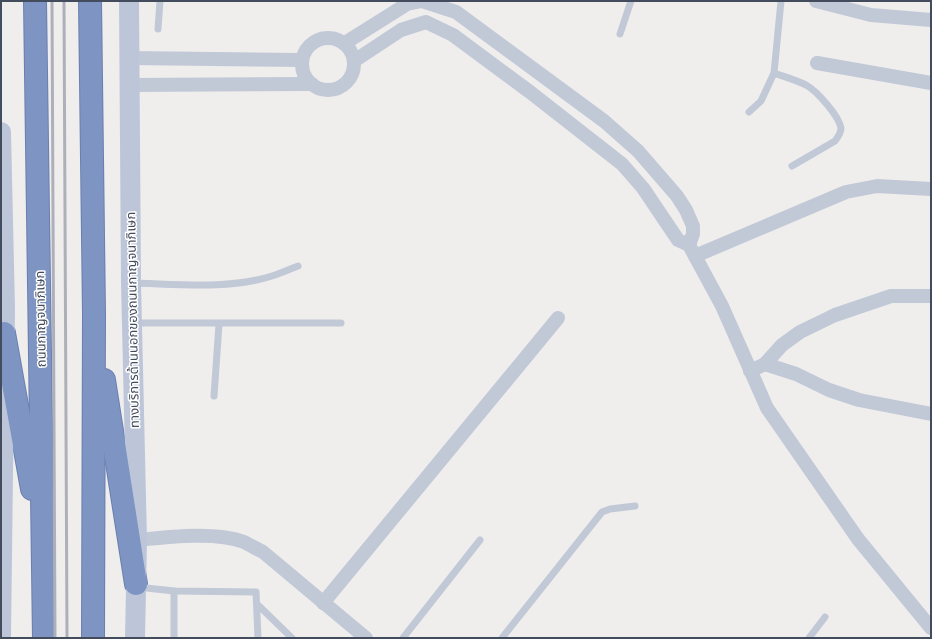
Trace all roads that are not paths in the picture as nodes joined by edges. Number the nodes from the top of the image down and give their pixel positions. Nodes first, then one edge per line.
1 (35, 1) edge
2 (90, 1) edge
3 (129, 1) edge
4 (160, 1) edge
5 (422, 1) edge
6 (631, 1) edge
7 (781, 1) edge
8 (816, 1) edge
9 (931, 20) edge
10 (426, 22) junction
11 (158, 29) dead end
12 (620, 34) dead end
13 (345, 43) junction
14 (128, 58) junction
15 (302, 60) junction
16 (354, 61) junction
17 (817, 63) dead end
18 (774, 73) junction
19 (931, 83) edge
20 (312, 84) junction
21 (129, 85) junction
22 (749, 112) dead end
23 (1, 132) edge
24 (792, 166) dead end
25 (931, 189) edge
26 (692, 250) junction
27 (298, 266) dead end
28 (131, 283) junction
29 (931, 296) edge
30 (3, 308) edge
31 (94, 314) junction
32 (558, 318) dead end
33 (132, 323) junction
34 (341, 323) dead end
35 (220, 324) junction
36 (4, 333) junction
37 (765, 364) junction
38 (750, 371) junction
39 (214, 396) dead end
40 (931, 414) edge
41 (635, 506) dead end
42 (137, 540) junction
43 (480, 540) dead end
44 (43, 555) junction
45 (2, 576) edge
46 (135, 585) junction
47 (174, 590) junction
48 (323, 603) junction
49 (258, 606) junction
50 (825, 617) dead end
51 (931, 628) edge
52 (1, 638) edge
53 (44, 638) edge
54 (93, 638) edge
55 (135, 638) edge
56 (174, 638) edge
57 (258, 638) edge
58 (292, 638) edge
59 (366, 638) edge
60 (403, 638) edge
61 (502, 638) edge
62 (809, 638) edge

1 - 44 highway, ถนนกาญจนาภิเษก
2 - 31 highway
3 - 14 main road, ทางบริการด้านนอกของถนนกาญจนาภิเษก
4 - 11 lane
5 - 10 street
5 - 13 street
5 - 26 street
6 - 12 lane
7 - 18 lane
8 - 9 street
10 - 16 street
10 - 26 street
13 - 15 street
13 - 16 street
14 - 15 street
14 - 21 main road, ทางบริการด้านนอกของถนนกาญจนาภิเษก
15 - 20 street
16 - 20 street
17 - 19 street
18 - 22 lane
18 - 24 lane
20 - 21 street
21 - 28 main road, ทางบริการด้านนอกของถนนกาญจนาภิเษก
23 - 30 main road
25 - 26 street
26 - 38 street
27 - 28 lane
28 - 33 main road, ทางบริการด้านนอกของถนนกาญจนาภิเษก
29 - 37 street
30 - 36 main road
31 - 46 highway
31 - 54 highway
32 - 48 street
33 - 35 lane
33 - 42 main road, ทางบริการด้านนอกของถนนกาญจนาภิเษก
34 - 35 lane
35 - 39 lane
36 - 44 highway
36 - 45 main road
37 - 38 street
37 - 40 street
38 - 51 street
41 - 61 lane
42 - 46 main road, ทางบริการด้านนอกของถนนกาญจนาภิเษก
42 - 48 street
43 - 60 lane
44 - 53 highway, ถนนกาญจนาภิเษก
45 - 52 main road
46 - 47 lane
46 - 55 main road, ทางบริการด้านนอกของถนนกาญจนาภิเษก
47 - 49 lane
47 - 56 lane
48 - 59 street
49 - 57 lane
49 - 58 lane
50 - 62 lane

